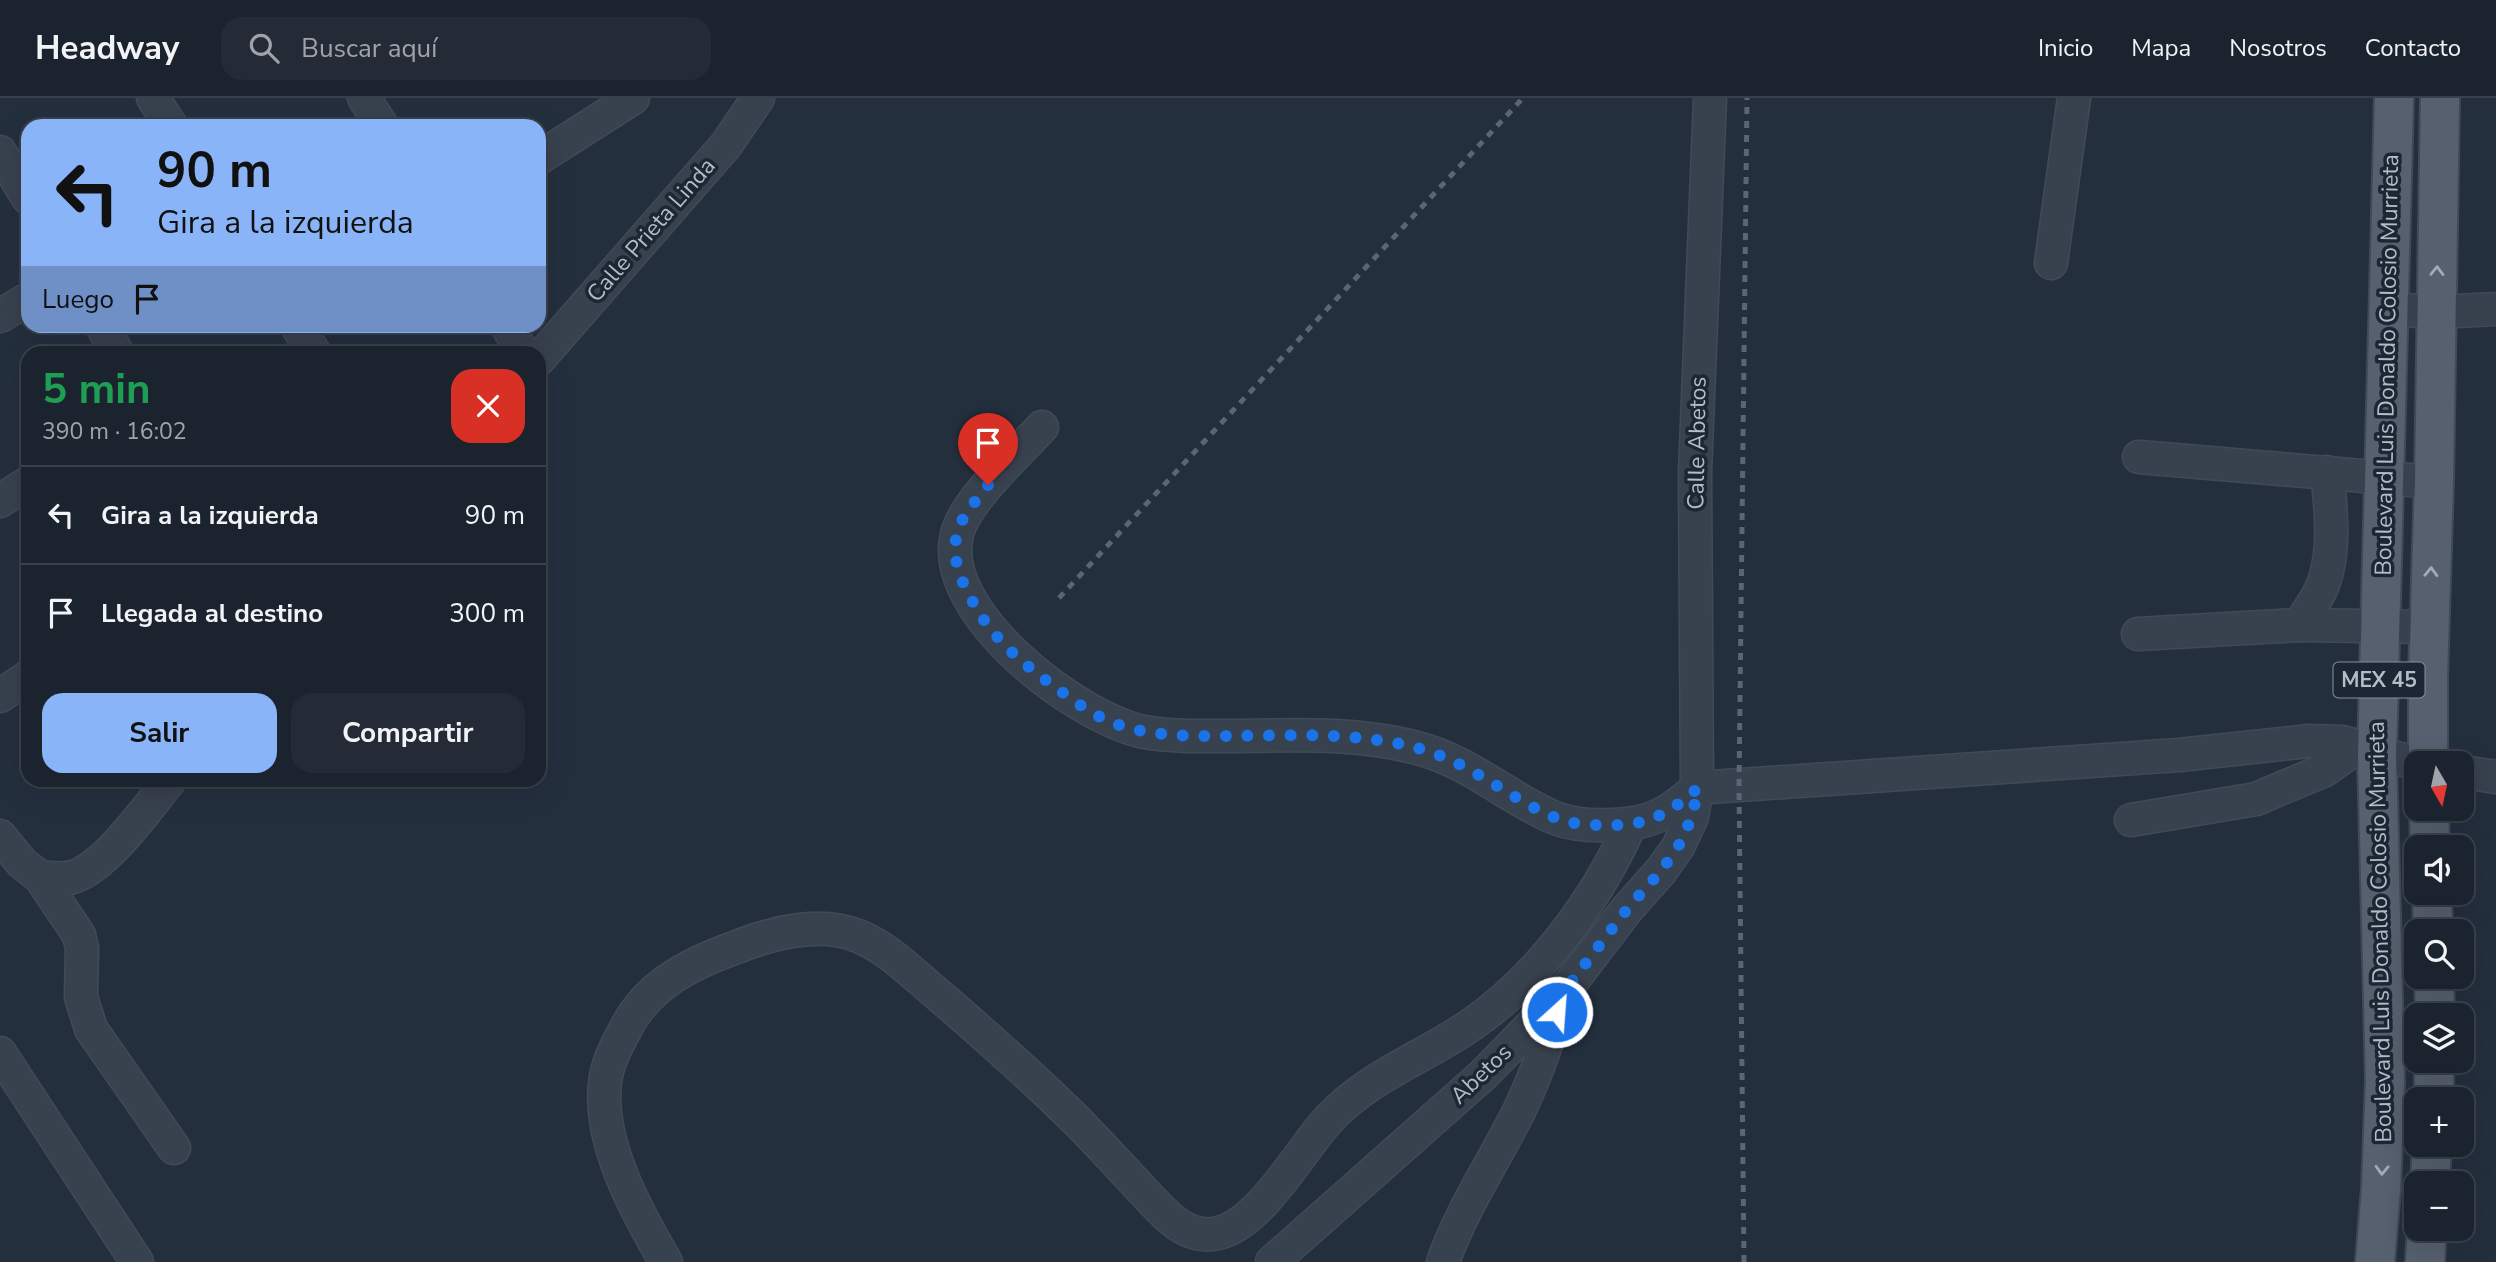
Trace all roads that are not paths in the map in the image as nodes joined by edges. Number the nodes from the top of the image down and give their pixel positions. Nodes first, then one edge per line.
1 (153, 98) edge
2 (364, 98) edge
3 (633, 98) edge
4 (758, 98) edge
5 (1710, 98) edge
6 (2074, 98) edge
7 (2394, 98) edge
8 (2440, 98) edge
9 (166, 119) edge
10 (378, 119) edge
11 (0, 152) edge
12 (546, 154) edge
13 (21, 186) edge
14 (2051, 263) dead end
15 (21, 303) edge
16 (2387, 309) junction
17 (2496, 310) edge
18 (2436, 312) junction
19 (0, 316) edge
20 (546, 351) edge
21 (1042, 427) dead end
22 (2139, 457) dead end
23 (2327, 472) junction
24 (2384, 476) junction
25 (2434, 482) junction
26 (21, 488) edge
27 (0, 501) edge
28 (2299, 625) junction
29 (2380, 626) junction
30 (2430, 627) junction
31 (2138, 634) dead end
32 (21, 682) edge
33 (0, 695) edge
34 (2367, 751) junction
35 (2428, 751) edge
36 (2404, 761) edge
37 (2474, 774) edge
38 (2496, 777) edge
39 (164, 787) edge
40 (1698, 788) junction
41 (2131, 820) dead end
42 (1630, 825) junction
43 (0, 836) edge
44 (40, 877) junction
45 (1563, 993) junction
46 (0, 1053) edge
47 (174, 1148) dead end
48 (2426, 1241) edge
49 (137, 1262) edge
50 (666, 1262) edge
51 (1272, 1262) edge
52 (1443, 1262) edge
53 (2375, 1262) edge
54 (2425, 1262) edge

1 - 9 street
2 - 10 street
3 - 12 street
4 - 20 street, Calle Prieta Linda
5 - 40 street, Calle Abetos
6 - 14 street
7 - 16 main road, Boulevard Luis Donaldo Colosio Murrieta / MEX 45
18 -> 8 main road, Boulevard Luis Donaldo Colosio Murrieta / MEX 45
11 - 13 street
15 - 19 street
16 - 18 street
16 - 24 main road, Boulevard Luis Donaldo Colosio Murrieta / MEX 45
17 - 18 street
18 - 25 main road, Boulevard Luis Donaldo Colosio Murrieta / MEX 45
21 - 42 street
22 - 23 street
23 - 24 street
23 - 28 street
24 - 25 street
24 - 29 main road, Boulevard Luis Donaldo Colosio Murrieta / MEX 45
30 -> 25 main road, Boulevard Luis Donaldo Colosio Murrieta / MEX 45
26 - 27 street
28 - 29 street
28 - 31 street
29 - 30 street
29 - 34 main road, Boulevard Luis Donaldo Colosio Murrieta / MEX 45
30 - 35 main road, Boulevard Luis Donaldo Colosio Murrieta / MEX 45
32 - 33 street
34 - 36 street
34 - 40 street
34 - 41 street
34 -> 53 main road, Boulevard Luis Donaldo Colosio Murrieta / MEX 45
37 - 38 street
39 - 44 street
40 - 42 street
40 - 45 street, Abetos
42 - 50 street
43 - 44 street
44 - 47 street
45 - 51 street, Abetos
45 - 52 street
46 - 49 street
48 - 54 main road

